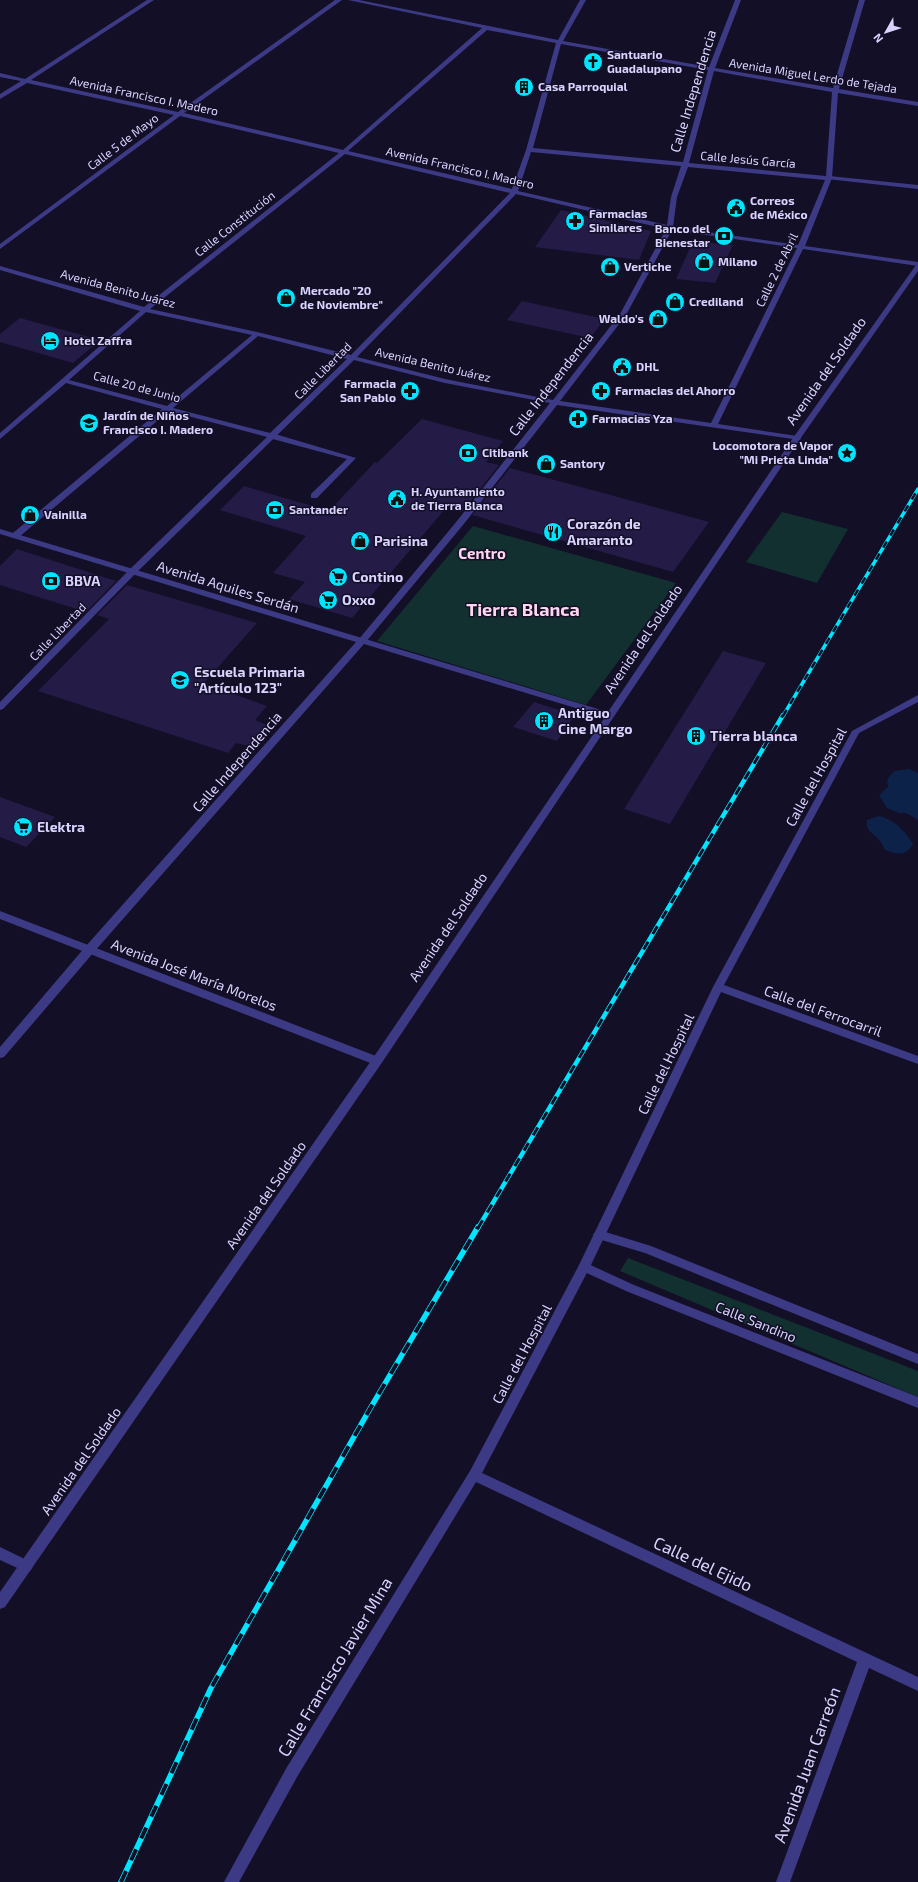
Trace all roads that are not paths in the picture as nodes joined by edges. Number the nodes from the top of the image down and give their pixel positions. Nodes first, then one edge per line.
1 (151, 0) edge
2 (339, 0) edge
3 (351, 0) edge
4 (583, 0) edge
5 (738, 0) edge
6 (862, 0) edge
7 (485, 28) junction
8 (559, 42) junction
9 (711, 70) junction
10 (0, 76) edge
11 (26, 81) junction
12 (835, 91) junction
13 (0, 97) edge
14 (918, 104) edge
15 (179, 114) junction
16 (529, 150) junction
17 (343, 153) junction
18 (685, 165) junction
19 (829, 178) junction
20 (918, 187) edge
21 (515, 191) junction
22 (670, 228) junction
23 (801, 246) junction
24 (0, 247) edge
25 (918, 265) edge
26 (0, 268) edge
27 (145, 310) junction
28 (257, 334) junction
29 (352, 358) junction
30 (65, 381) junction
31 (554, 402) junction
32 (168, 408) junction
33 (713, 426) junction
34 (272, 436) junction
35 (0, 437) edge
36 (797, 438) junction
37 (314, 496) dead end
38 (0, 531) edge
39 (16, 535) junction
40 (132, 572) junction
41 (362, 641) junction
42 (918, 698) edge
43 (0, 708) edge
44 (610, 715) junction
45 (0, 915) edge
46 (90, 949) junction
47 (718, 987) junction
48 (0, 1054) edge
49 (918, 1060) edge
50 (377, 1061) junction
51 (599, 1235) junction
52 (584, 1267) junction
53 (918, 1360) edge
54 (918, 1403) edge
55 (474, 1474) junction
56 (0, 1553) edge
57 (26, 1566) junction
58 (0, 1603) edge
59 (865, 1660) junction
60 (918, 1684) edge
61 (231, 1882) edge
62 (783, 1882) edge

1 - 11 street
2 - 15 street, Calle 5 de Mayo
3 - 7 street, Avenida Miguel Lerdo de Tejada
4 - 8 street, Calle Libertad
5 - 9 street, Calle Independencia
6 - 12 street, Calle 2 de Abril
7 - 8 street, Avenida Miguel Lerdo de Tejada
7 - 17 street, Calle Constitución
8 - 9 street, Avenida Miguel Lerdo de Tejada
8 - 16 street, Calle Libertad
9 - 12 street, Avenida Miguel Lerdo de Tejada
9 - 18 street, Calle Independencia
10 - 11 street, Avenida Francisco I. Madero
11 - 13 street
11 - 15 street, Avenida Francisco I. Madero
12 - 14 street, Avenida Miguel Lerdo de Tejada
12 - 19 street, Calle 2 de Abril
15 - 17 street, Avenida Francisco I. Madero
15 - 24 street, Calle 5 de Mayo
16 - 18 street, Calle Jesús García
16 - 21 street, Calle Libertad
17 - 21 street, Avenida Francisco I. Madero
17 - 27 street, Calle Constitución
18 - 19 street, Calle Jesús García
18 - 22 street, Calle Independencia
19 - 20 street, Calle Jesús García
19 - 23 street, Calle 2 de Abril
21 - 22 street, Avenida Francisco I. Madero
21 - 29 street, Calle Libertad
22 - 23 street, Avenida Francisco I. Madero
22 - 31 street, Calle Independencia
23 - 25 street, Avenida Francisco I. Madero
23 - 33 street, Calle 2 de Abril
25 - 36 street, Avenida del Soldado
26 - 27 street, Avenida Benito Juárez
27 - 28 street, Avenida Benito Juárez
27 - 30 street, Calle Constitución
28 - 29 street, Avenida Benito Juárez
28 - 32 street
29 - 31 street, Avenida Benito Juárez
29 - 34 street, Calle Libertad
30 - 32 street, Calle 20 de Junio
30 - 35 street, Calle Constitución
31 - 33 street, Avenida Benito Juárez
31 - 41 street, Calle Independencia
32 - 34 street, Calle 20 de Junio
32 - 39 street
33 - 36 street, Avenida Benito Juárez
34 - 37 street, Calle 20 de Junio
34 - 40 street, Calle Libertad
36 - 44 street, Avenida del Soldado
38 - 39 street, Avenida Aquiles Serdán
39 - 40 street, Avenida Aquiles Serdán
40 - 41 street, Avenida Aquiles Serdán
40 - 43 street, Calle Libertad
41 - 44 street, Avenida Aquiles Serdán
41 - 46 street, Calle Independencia
42 - 47 street, Calle del Hospital
44 - 50 street, Avenida del Soldado
45 - 46 street, Avenida José María Morelos
46 - 48 street, Calle Independencia
46 - 50 street, Avenida José María Morelos
47 - 49 street, Calle del Ferrocarril
47 - 51 street, Calle del Hospital
50 - 57 street, Avenida del Soldado
51 - 52 street, Calle del Hospital
51 - 53 street, Calle Sandino
52 - 54 street, Calle Sandino
52 - 55 street, Calle del Hospital
55 - 59 street, Calle del Ejido
55 - 61 street, Calle Francisco Javier Mina
56 - 57 street
57 - 58 street, Avenida del Soldado
59 - 60 street, Calle del Ejido
59 - 62 street, Avenida Juan Carreón

